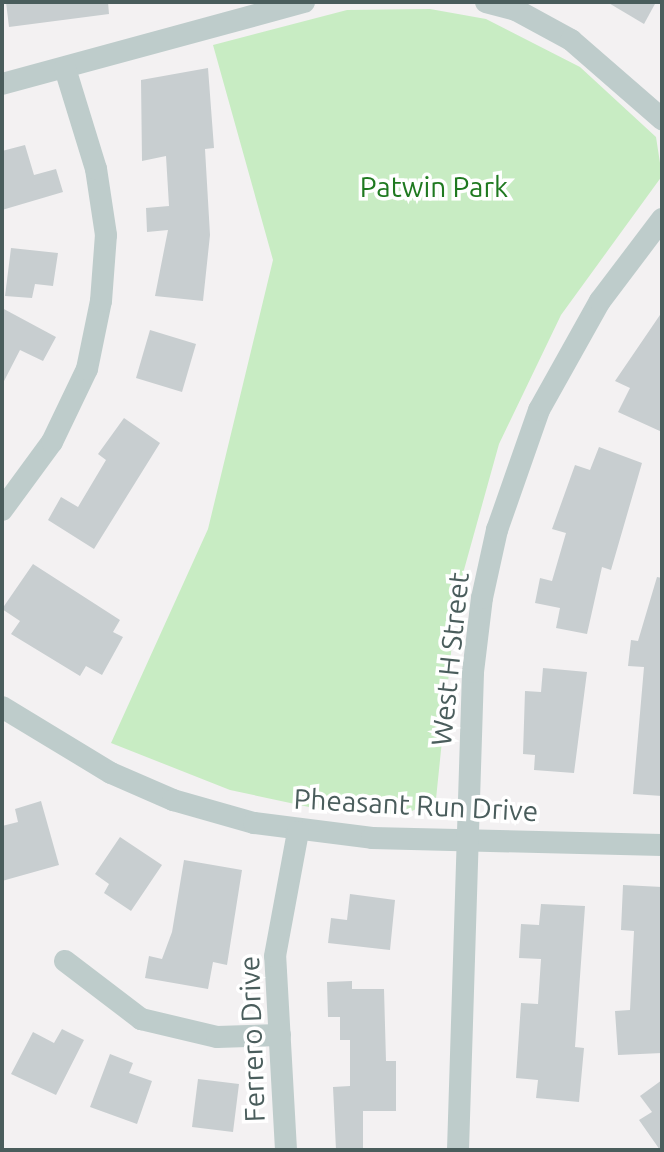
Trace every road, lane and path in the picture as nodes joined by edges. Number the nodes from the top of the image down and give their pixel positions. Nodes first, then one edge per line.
1 (304, 2) edge
2 (489, 2) edge
3 (65, 68) junction
4 (2, 84) edge
5 (662, 119) edge
6 (662, 219) edge
7 (2, 510) edge
8 (2, 707) edge
9 (298, 832) junction
10 (468, 841) junction
11 (662, 845) edge
12 (65, 961) dead end
13 (280, 1035) junction
14 (286, 1150) edge
15 (458, 1150) edge

1 - 3 street
2 - 5 street
3 - 4 street
3 - 7 street
6 - 10 street, West H Street
8 - 9 street, Pheasant Run Drive
9 - 10 street, Pheasant Run Drive
9 - 13 street, Ferrero Drive
10 - 11 street, Pheasant Run Drive
10 - 15 street, West H Street
12 - 13 street
13 - 14 street, Ferrero Drive

